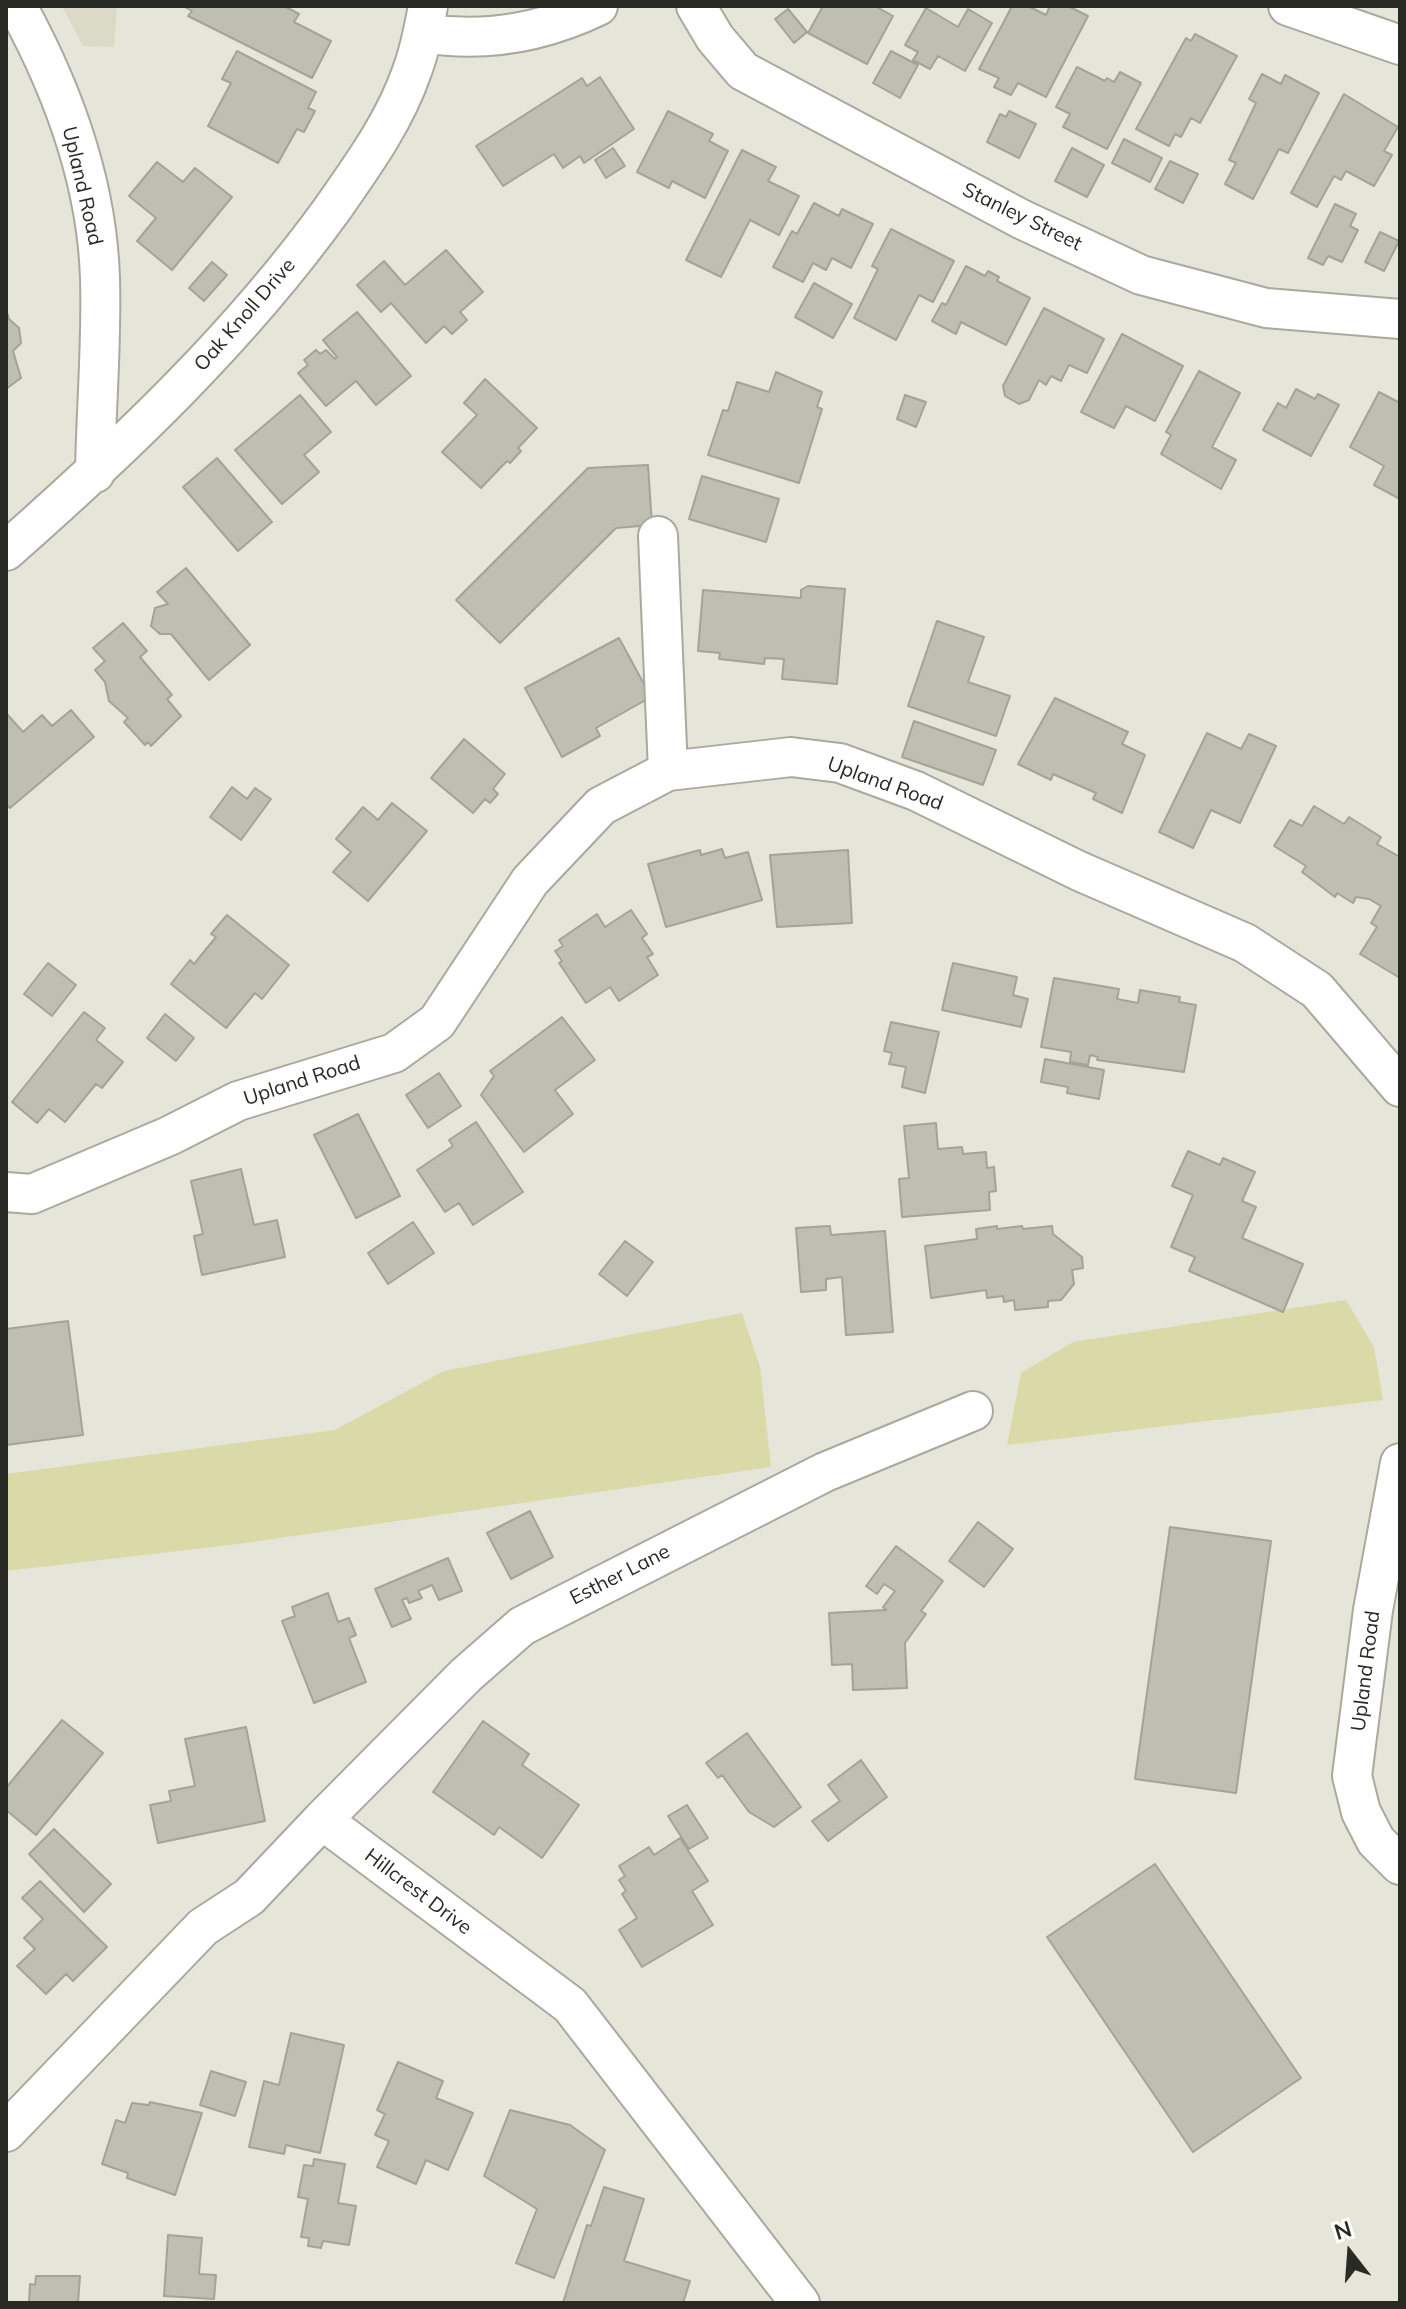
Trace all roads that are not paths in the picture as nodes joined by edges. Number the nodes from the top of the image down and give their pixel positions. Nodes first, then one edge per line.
1 (17, 6) edge
2 (598, 6) edge
3 (696, 6) edge
4 (1288, 6) edge
5 (425, 20) edge
6 (1400, 45) edge
7 (1400, 319) edge
8 (95, 473) junction
9 (658, 536) dead end
10 (6, 551) edge
11 (668, 771) junction
12 (1400, 1087) edge
13 (6, 1192) edge
14 (973, 1411) dead end
15 (1400, 1463) edge
16 (322, 1820) junction
17 (1400, 1865) edge
18 (7, 2129) edge
19 (800, 2303) edge

1 - 8 street, Upland Road
2 - 5 street
3 - 7 street, Stanley Street
4 - 6 street
5 - 8 street, Oak Knoll Drive
8 - 10 street, Oak Knoll Drive
9 - 11 street
11 - 12 street, Upland Road
11 - 13 street, Upland Road
14 - 16 street, Esther Lane
15 - 17 street, Upland Road
16 - 18 street
16 - 19 street, Hillcrest Drive

